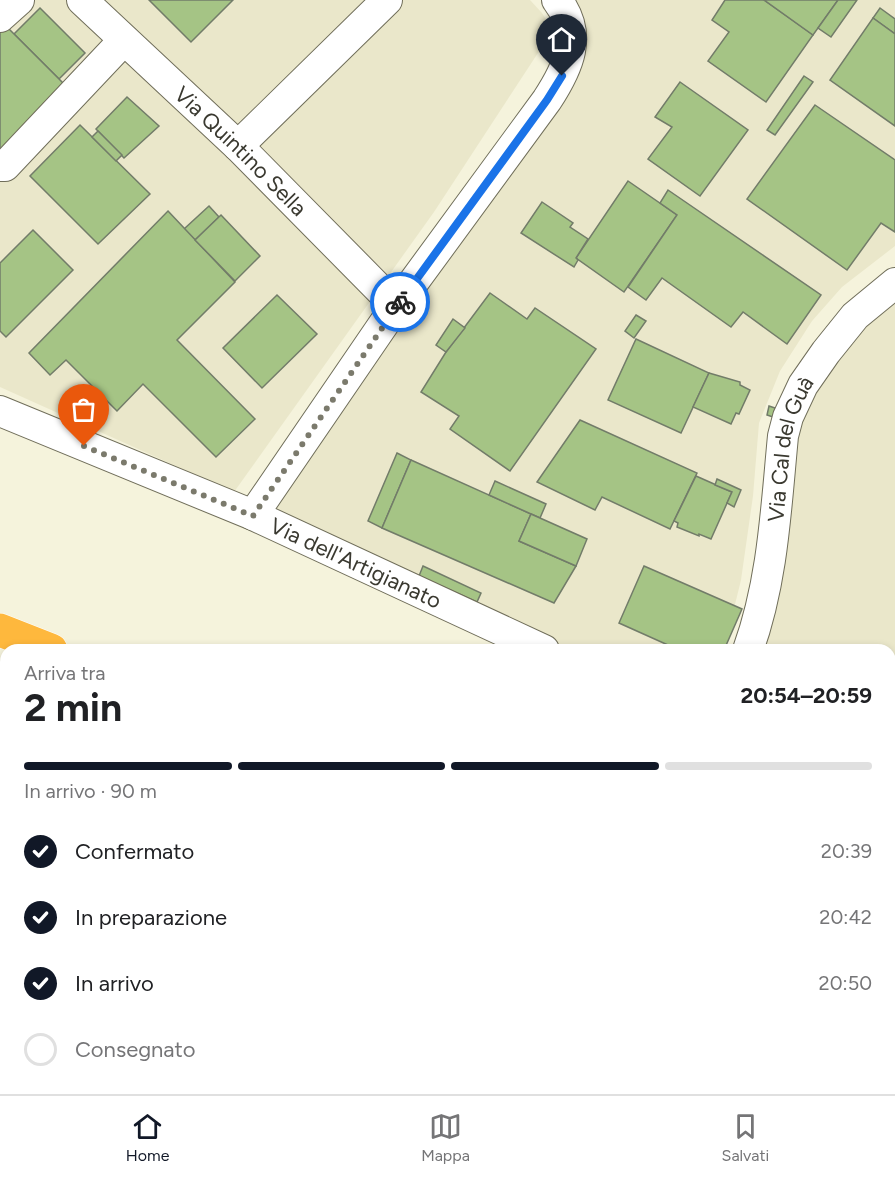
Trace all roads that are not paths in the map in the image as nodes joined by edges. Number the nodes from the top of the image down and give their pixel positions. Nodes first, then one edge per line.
1 (19, 0) edge
2 (82, 0) edge
3 (387, 0) edge
4 (561, 5) edge
5 (0, 17) edge
6 (124, 40) junction
7 (238, 146) junction
8 (0, 166) edge
9 (895, 283) edge
10 (396, 306) junction
11 (0, 411) edge
12 (253, 516) junction
13 (0, 630) edge
14 (36, 644) edge
15 (531, 644) edge
16 (750, 644) edge

1 - 5 street
2 - 6 street, Via Quintino Sella
3 - 7 street
4 - 10 street
6 - 7 street, Via Quintino Sella
6 - 8 street
7 - 10 street, Via Quintino Sella
9 - 16 street, Via Cal del Guà
10 - 12 street
11 - 12 street, Via dell'Artigianato
12 - 15 street, Via dell'Artigianato
13 - 14 highway

